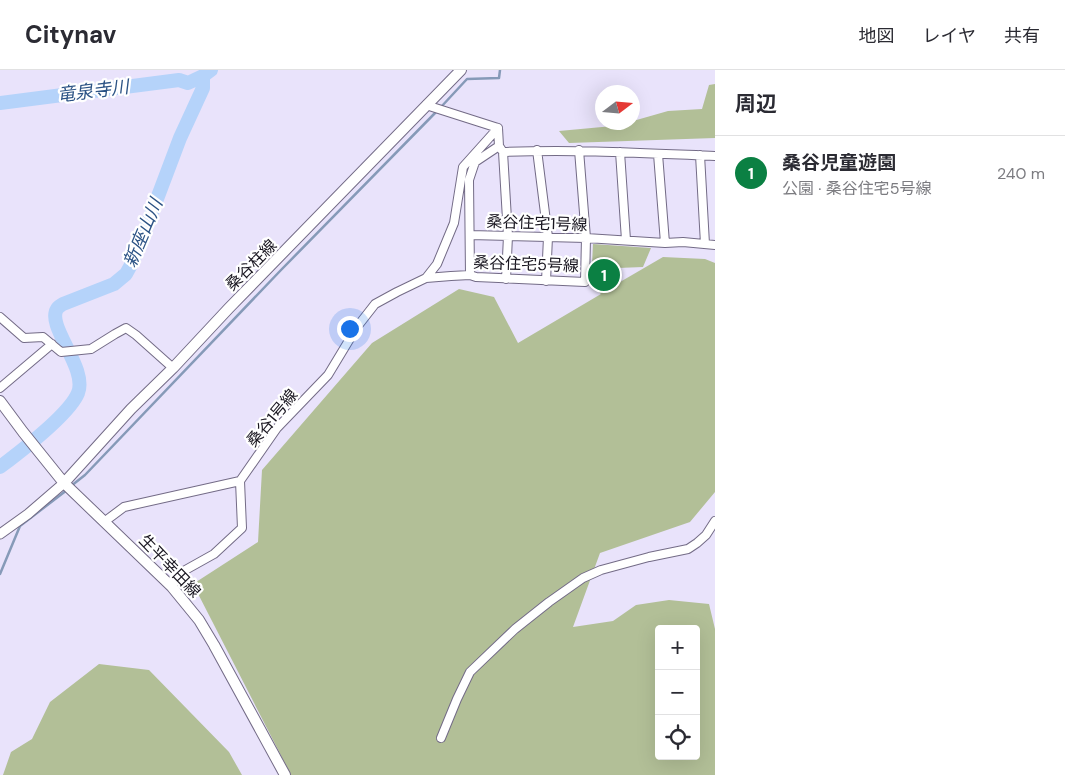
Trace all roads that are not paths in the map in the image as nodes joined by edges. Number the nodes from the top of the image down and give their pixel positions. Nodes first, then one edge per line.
1 (461, 70) edge
2 (426, 105) junction
3 (498, 128) junction
4 (501, 149) junction
5 (537, 150) junction
6 (579, 150) junction
7 (620, 152) junction
8 (658, 154) junction
9 (700, 155) junction
10 (715, 156) edge
11 (470, 235) junction
12 (508, 236) junction
13 (548, 237) junction
14 (586, 238) junction
15 (626, 240) junction
16 (665, 243) junction
17 (704, 244) junction
18 (715, 245) edge
19 (470, 275) junction
20 (426, 278) junction
21 (506, 279) junction
22 (546, 281) junction
23 (0, 317) edge
24 (52, 344) junction
25 (173, 368) junction
26 (0, 388) edge
27 (0, 401) edge
28 (240, 480) junction
29 (64, 483) junction
30 (715, 521) edge
31 (104, 522) junction
32 (0, 534) edge
33 (172, 588) junction
34 (441, 738) dead end
35 (285, 775) edge

1 - 2 main road, 桑谷柱線
2 - 3 street
2 - 25 main road, 桑谷柱線
3 - 4 street
3 - 20 street
4 - 5 street
4 - 11 street, 桑谷住宅1号線
4 - 12 street
5 - 6 street
5 - 13 street
6 - 7 street
6 - 14 street, 桑谷住宅5号線
7 - 8 street
7 - 15 street
8 - 9 street
8 - 16 street
9 - 10 street
9 - 17 street
11 - 12 street, 桑谷住宅1号線
11 - 19 street
12 - 13 street, 桑谷住宅1号線
12 - 21 street
13 - 14 street, 桑谷住宅1号線
13 - 22 street
14 - 15 street, 桑谷住宅1号線
14 - 22 street, 桑谷住宅5号線
15 - 16 street, 桑谷住宅1号線
16 - 17 street, 桑谷住宅1号線
17 - 18 street, 桑谷住宅1号線
19 - 20 street, 桑谷住宅5号線
19 - 21 street, 桑谷住宅5号線
20 - 28 street, 桑谷1号線
21 - 22 street, 桑谷住宅5号線
23 - 24 street
24 - 25 street
24 - 26 street
25 - 29 main road, 桑谷柱線
27 - 29 main road, 生平幸田線
28 - 31 street
28 - 33 street
29 - 31 main road, 生平幸田線
29 - 32 street
30 - 34 street
31 - 33 main road, 生平幸田線
33 - 35 main road, 生平幸田線

